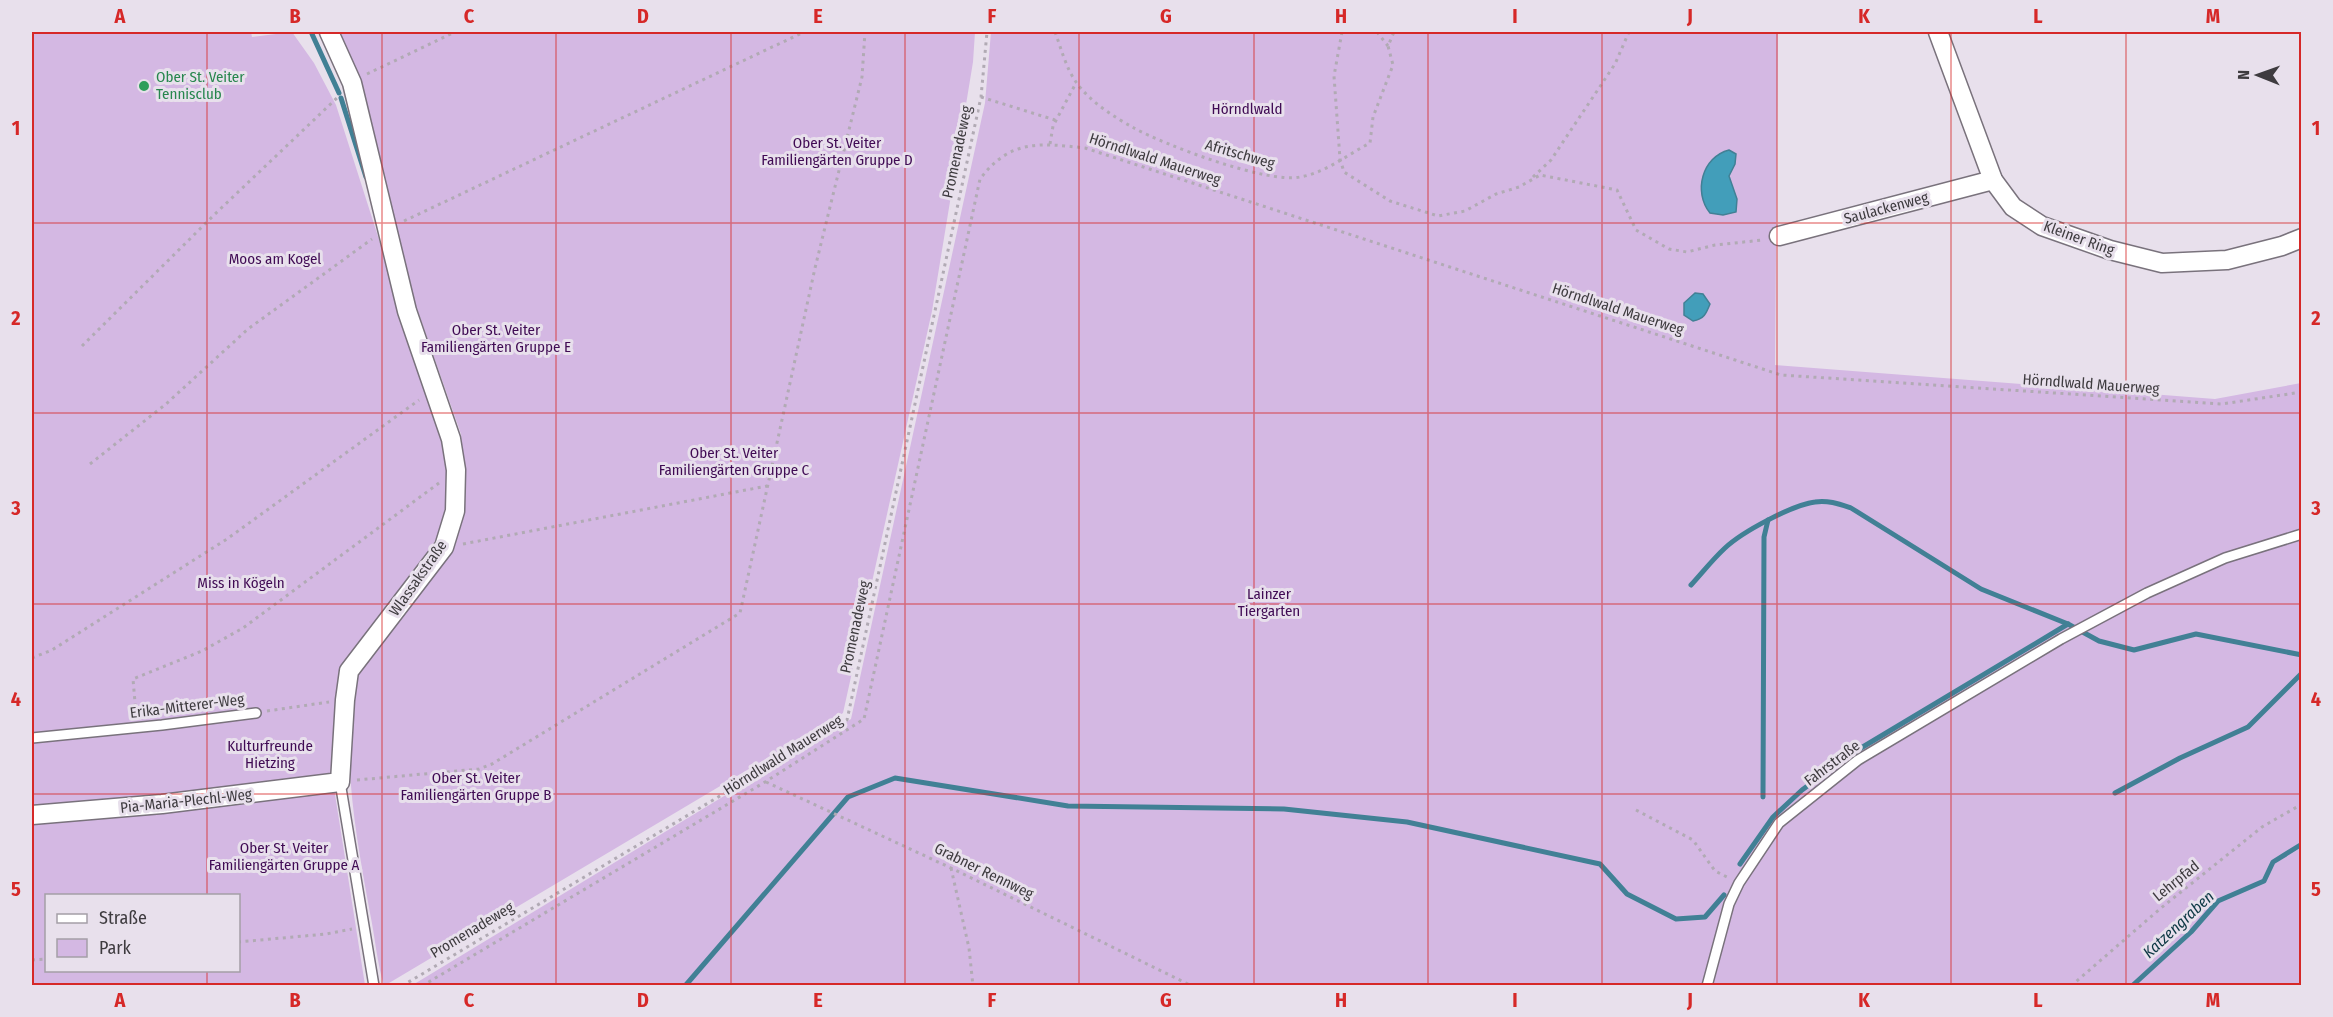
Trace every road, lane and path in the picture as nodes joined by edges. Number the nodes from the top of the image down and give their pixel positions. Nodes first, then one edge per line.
1 (328, 32) edge
2 (455, 32) edge
3 (804, 32) edge
4 (865, 32) edge
5 (987, 32) edge
6 (1055, 32) edge
7 (1342, 32) edge
8 (1377, 32) edge
9 (1394, 32) edge
10 (1629, 32) edge
11 (1938, 32) edge
12 (1388, 46) junction
13 (352, 83) junction
14 (1076, 83) junction
15 (981, 97) junction
16 (1056, 120) junction
17 (1050, 144) junction
18 (1340, 159) junction
19 (1530, 179) junction
20 (1993, 180) junction
21 (388, 228) junction
22 (1779, 236) joint
23 (2301, 238) edge
24 (82, 346) dead end
25 (435, 388) junction
26 (2301, 392) edge
27 (90, 464) dead end
28 (456, 470) junction
29 (767, 486) junction
30 (2301, 534) edge
31 (444, 546) junction
32 (32, 658) edge
33 (345, 699) junction
34 (256, 713) joint
35 (137, 728) junction
36 (32, 738) edge
37 (340, 782) junction
38 (765, 782) junction
39 (2301, 804) edge
40 (1636, 810) dead end
41 (32, 815) edge
42 (951, 868) junction
43 (1739, 883) junction
44 (363, 927) junction
45 (240, 942) edge
46 (374, 986) edge
47 (402, 986) edge
48 (422, 986) edge
49 (973, 986) edge
50 (1192, 986) edge
51 (1707, 986) edge
52 (2071, 986) edge

1 - 13 street, Wlassakstraße
2 - 13 path
3 - 21 path
4 - 29 path
5 - 15 path, Promenadeweg
6 - 14 path, Afritschweg
7 - 18 path
8 - 12 path
9 - 12 path
10 - 19 path
11 - 20 street, Kleiner Ring
12 - 18 path, Afritschweg
13 - 21 street, Wlassakstraße
13 - 24 path
14 - 16 path
14 - 18 path, Afritschweg
15 - 16 path
15 - 47 path, Promenadeweg
16 - 17 path
17 - 26 path, Hörndlwald Mauerweg
17 - 38 path, Hörndlwald Mauerweg
18 - 19 path
19 - 22 path
20 - 22 street, Saulackenweg
20 - 23 street, Kleiner Ring
21 - 25 street, Wlassakstraße
21 - 27 path
25 - 28 street, Wlassakstraße
25 - 32 path
28 - 31 street, Wlassakstraße
28 - 35 path
29 - 31 path
29 - 37 path
30 - 43 lane, Fahrstraße
31 - 33 street, Wlassakstraße
33 - 34 path, Erika-Mitterer-Weg
33 - 37 street, Wlassakstraße
34 - 35 lane, Erika-Mitterer-Weg
35 - 36 lane, Erika-Mitterer-Weg
37 - 41 street, Pia-Maria-Plechl-Weg
37 - 44 lane, Wlassakstraße
38 - 42 path, Grabner Rennweg
38 - 48 path, Hörndlwald Mauerweg
39 - 52 path, Lehrpfad
40 - 43 path
42 - 49 path
42 - 50 path, Grabner Rennweg
43 - 51 lane, Fahrstraße
44 - 45 path
44 - 46 lane, Wlassakstraße

